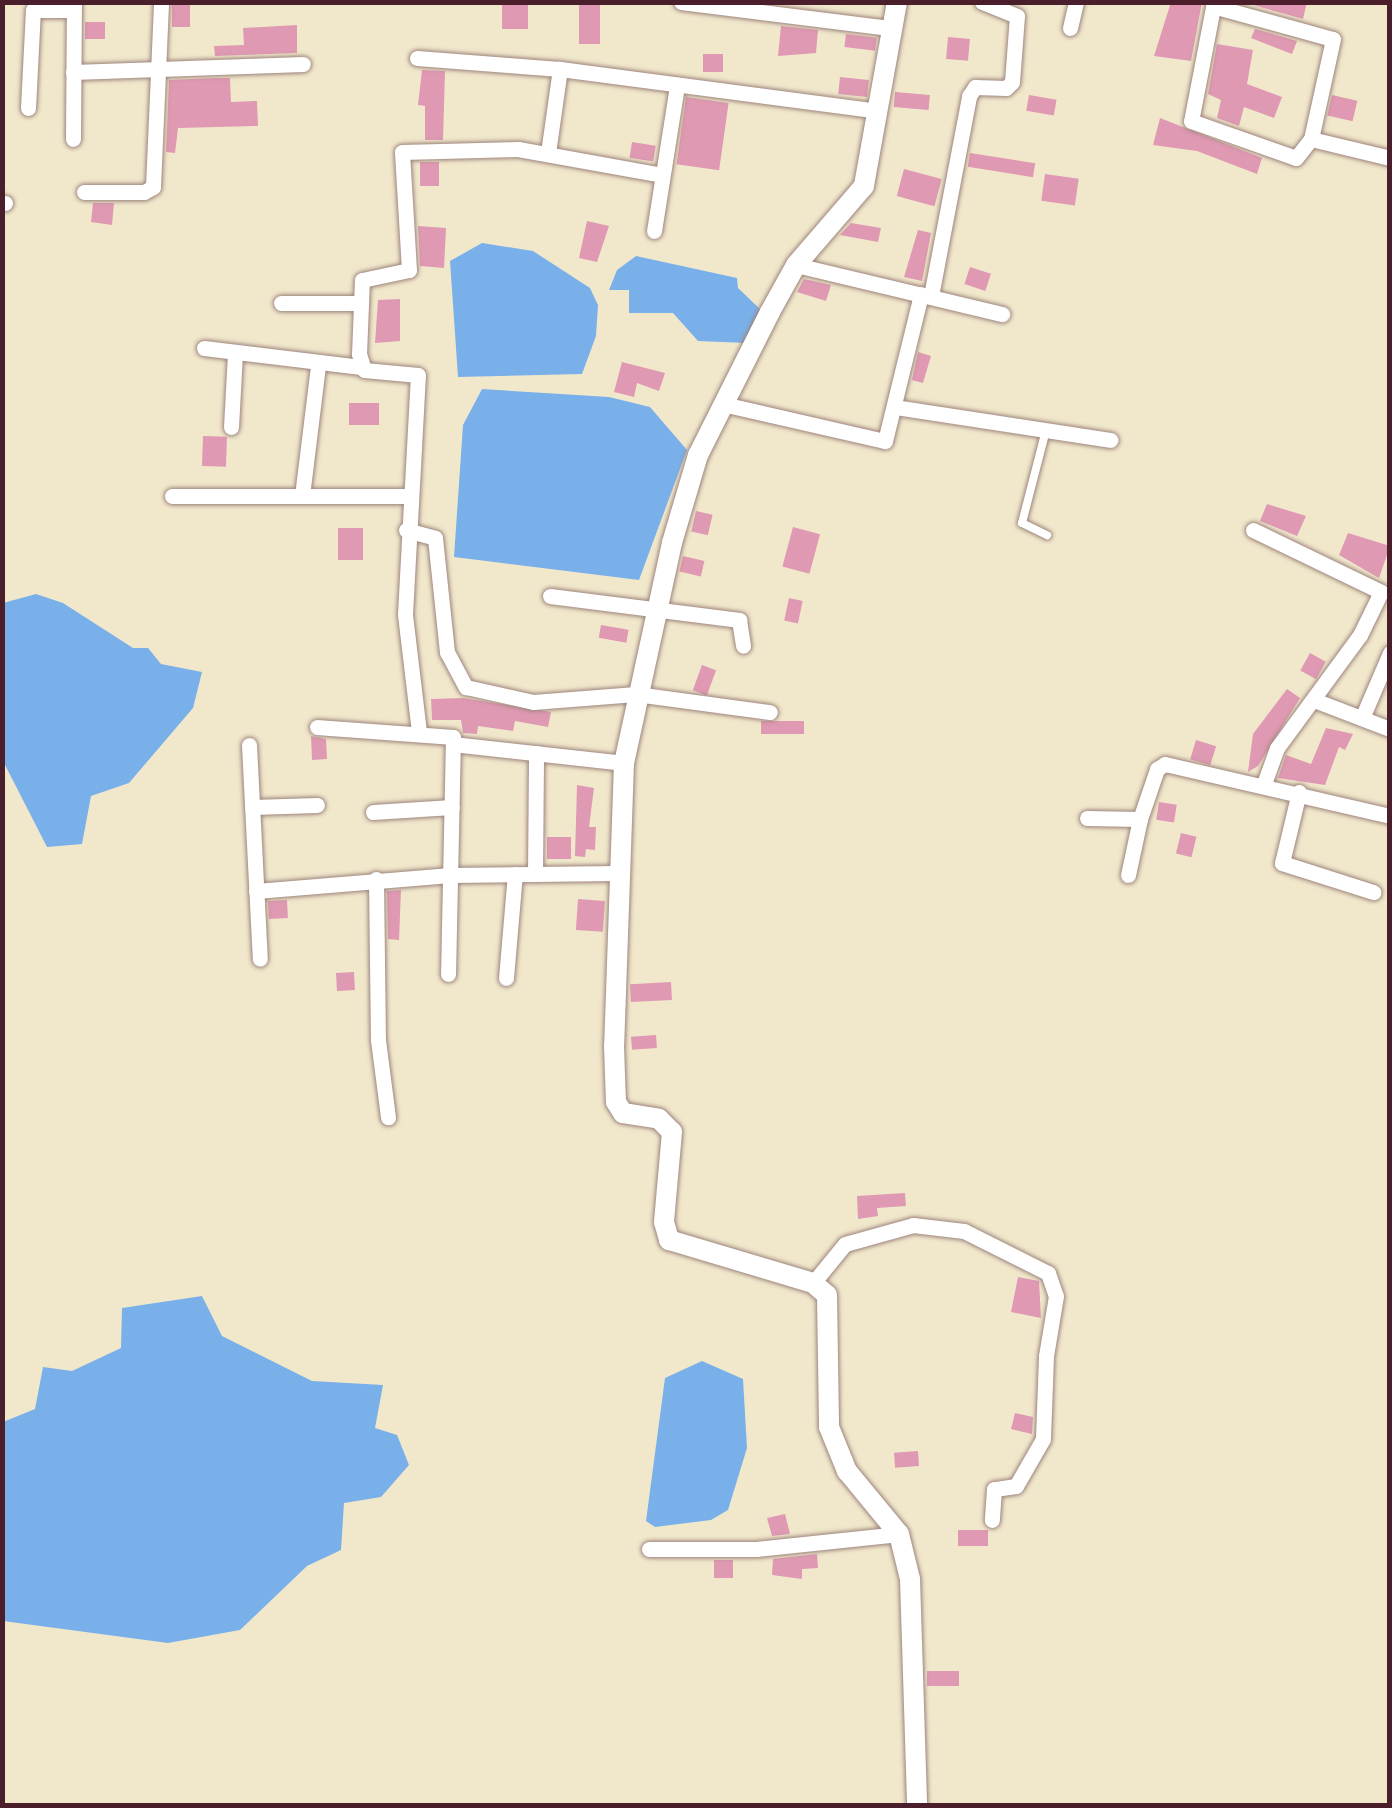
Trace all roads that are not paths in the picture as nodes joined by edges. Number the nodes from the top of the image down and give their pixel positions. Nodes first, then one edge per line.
1 (161, 2) edge
2 (681, 2) edge
3 (896, 2) edge
4 (982, 2) edge
5 (1076, 2) edge
6 (1214, 4) edge
7 (73, 6) edge
8 (890, 28) junction
9 (1070, 28) dead end
10 (417, 58) dead end
11 (303, 64) dead end
12 (159, 67) junction
13 (560, 70) junction
14 (73, 72) junction
15 (677, 85) junction
16 (28, 108) dead end
17 (878, 110) junction
18 (72, 139) dead end
19 (1311, 140) junction
20 (548, 154) junction
21 (1390, 158) edge
22 (662, 175) junction
23 (84, 192) dead end
24 (654, 231) dead end
25 (796, 265) junction
26 (926, 295) junction
27 (281, 303) dead end
28 (361, 304) junction
29 (1002, 314) dead end
30 (204, 348) dead end
31 (235, 354) junction
32 (318, 364) junction
33 (360, 368) junction
34 (723, 404) junction
35 (895, 408) junction
36 (231, 427) dead end
37 (1046, 430) junction
38 (1110, 440) dead end
39 (172, 496) dead end
40 (302, 496) junction
41 (409, 496) junction
42 (406, 530) junction
43 (1253, 530) dead end
44 (1047, 535) dead end
45 (1385, 595) edge
46 (550, 596) dead end
47 (655, 608) junction
48 (743, 646) dead end
49 (1390, 653) edge
50 (636, 694) junction
51 (1314, 700) junction
52 (770, 712) dead end
53 (1362, 718) junction
54 (317, 727) dead end
55 (1390, 729) edge
56 (420, 732) junction
57 (249, 744) dead end
58 (453, 744) junction
59 (536, 754) junction
60 (624, 764) junction
61 (1264, 782) junction
62 (1299, 792) junction
63 (317, 805) dead end
64 (252, 807) junction
65 (452, 807) junction
66 (373, 812) dead end
67 (1390, 816) edge
68 (1087, 818) dead end
69 (1140, 819) junction
70 (617, 873) junction
71 (515, 874) junction
72 (535, 874) junction
73 (450, 875) junction
74 (1128, 875) dead end
75 (376, 879) junction
76 (256, 890) junction
77 (1373, 892) dead end
78 (260, 959) dead end
79 (448, 974) dead end
80 (506, 978) dead end
81 (388, 1117) dead end
82 (813, 1283) junction
83 (992, 1520) dead end
84 (899, 1534) junction
85 (649, 1549) dead end
86 (916, 1806) edge

1 - 12 street
2 - 8 street
3 - 8 street
4 - 26 street
5 - 9 street
6 - 19 street
6 - 19 street
7 - 14 street
7 - 16 street
8 - 17 street
10 - 13 street
11 - 12 street
12 - 14 street
12 - 23 street
13 - 15 street
13 - 20 street
14 - 18 street
15 - 17 street
15 - 22 street
17 - 25 street
19 - 21 street
20 - 22 street
20 - 28 street
22 - 24 street
25 - 26 street
25 - 34 street
26 - 29 street
26 - 35 street
27 - 28 street
28 - 33 street
30 - 31 street
31 - 32 street
31 - 36 street
32 - 33 street
32 - 40 street
33 - 41 street
34 - 35 street
34 - 47 street
35 - 37 street
37 - 38 street
37 - 44 lane
39 - 40 street
40 - 41 street
41 - 42 street
42 - 50 street
42 - 56 street
43 - 45 street
45 - 51 street
46 - 47 street
47 - 48 street
47 - 50 street
49 - 53 street
50 - 52 street
50 - 60 street
51 - 53 street
51 - 61 street
53 - 55 street
54 - 56 street
56 - 58 street
57 - 64 street
58 - 59 street
58 - 65 street
59 - 60 street
59 - 72 street
60 - 70 street
61 - 62 street
61 - 69 street
62 - 67 street
62 - 77 street
63 - 64 street
64 - 76 street
65 - 66 street
65 - 73 street
68 - 69 street
69 - 74 street
70 - 72 street
70 - 82 street
71 - 72 street
71 - 73 street
71 - 80 street
73 - 75 street
73 - 79 street
75 - 76 street
75 - 81 street
76 - 78 street
82 - 83 street
82 - 84 street
84 - 85 street
84 - 86 street

